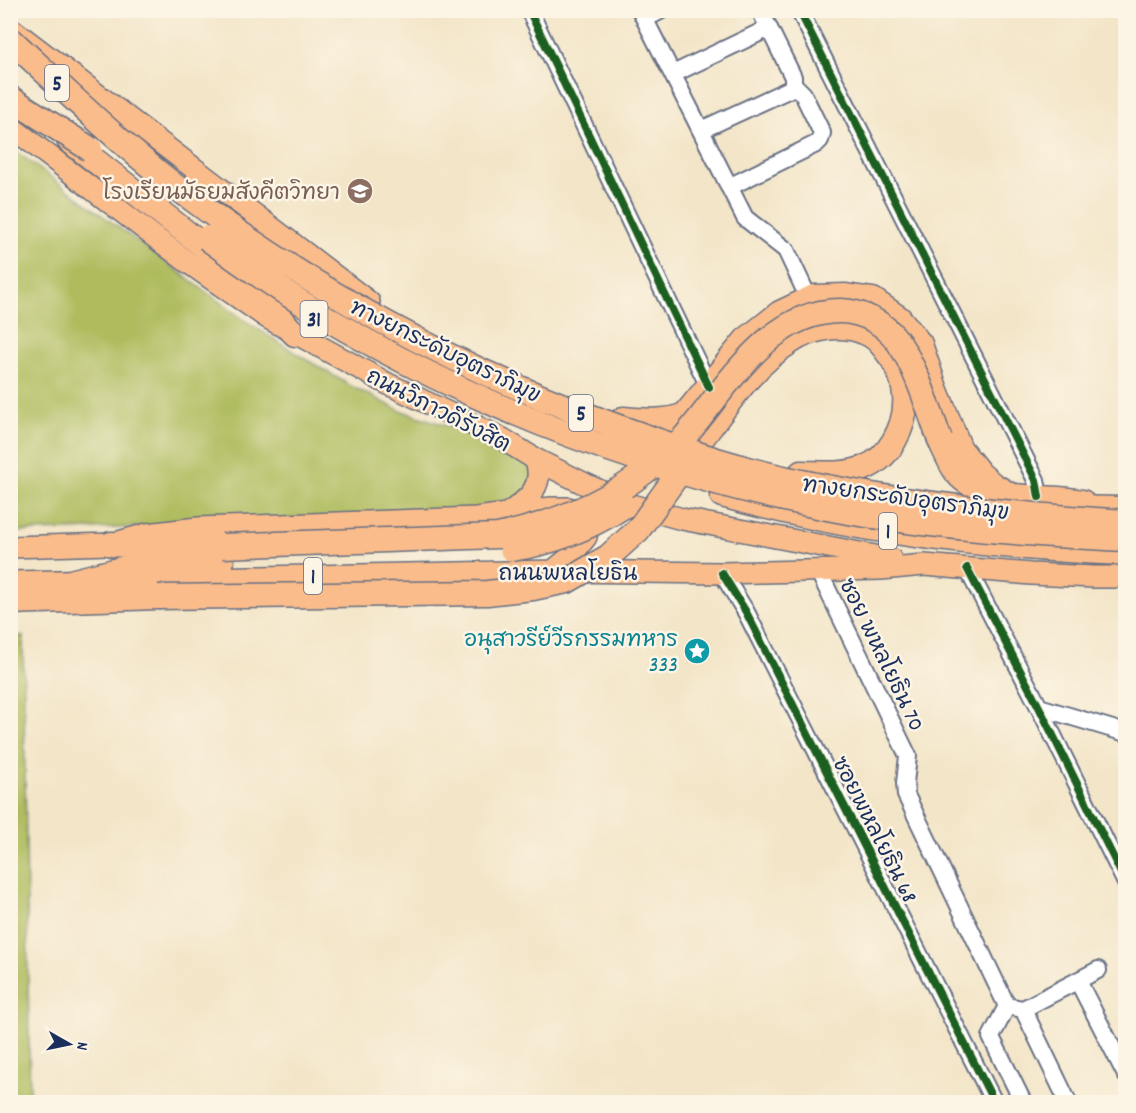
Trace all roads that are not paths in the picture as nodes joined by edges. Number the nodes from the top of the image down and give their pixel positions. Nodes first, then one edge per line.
1 (529, 10) edge
2 (662, 10) edge
3 (760, 10) edge
4 (800, 10) edge
5 (643, 15) edge
6 (769, 28) junction
7 (12, 36) edge
8 (10, 56) edge
9 (673, 74) junction
10 (793, 84) junction
11 (10, 86) edge
12 (10, 96) edge
13 (10, 126) edge
14 (104, 128) junction
15 (701, 130) junction
16 (90, 149) junction
17 (729, 187) junction
18 (232, 269) junction
19 (809, 299) junction
20 (295, 334) junction
21 (709, 387) junction
22 (623, 419) junction
23 (699, 442) junction
24 (535, 459) junction
25 (801, 473) junction
26 (656, 476) joint
27 (1010, 495) junction
28 (1039, 497) junction
29 (1114, 508) edge
30 (506, 515) junction
31 (1125, 522) edge
32 (1125, 539) edge
33 (111, 544) junction
34 (10, 547) edge
35 (1125, 553) edge
36 (222, 554) junction
37 (924, 566) junction
38 (967, 568) junction
39 (818, 570) junction
40 (553, 571) junction
41 (722, 573) junction
42 (1125, 577) edge
43 (74, 581) junction
44 (10, 582) edge
45 (10, 602) edge
46 (1039, 707) junction
47 (1125, 732) edge
48 (1125, 883) edge
49 (1098, 970) dead end
50 (1078, 981) junction
51 (1015, 1007) junction
52 (1125, 1075) edge
53 (994, 1102) edge
54 (1023, 1102) edge
55 (1068, 1102) edge

1 - 21 street
2 - 5 street
3 - 6 street
4 - 28 street
5 - 9 street
6 - 9 street
6 - 10 street
7 - 14 highway, 5, bridge
7 - 22 highway, 31
8 - 14 highway, ทางยกระดับอุตราภิมุข / 5, bridge
9 - 15 street
10 - 15 street
10 - 17 street
11 - 16 highway, ทางยกระดับอุตราภิมุข / 5, bridge
12 - 16 highway, 5, bridge
12 - 18 highway, ถนนวิภาวดีรังสิต / 31
13 - 20 main road, ถนนวิภาวดีรังสิต / 31
14 - 31 highway, ทางยกระดับอุตราภิมุข / 5, bridge
15 - 17 street
16 - 32 highway, ทางยกระดับอุตราภิมุข / 5, bridge
17 - 19 street
18 - 20 highway
18 - 26 highway, ถนนวิภาวดีรังสิต / 31
19 - 21 highway
19 - 27 highway
20 - 24 main road, ถนนวิภาวดีรังสิต / 31
21 - 22 highway
22 - 25 highway, 31
23 - 25 highway
23 - 36 highway, bridge
23 - 45 highway, bridge
24 - 30 main road
24 - 37 main road, ถนนวิภาวดีรังสิต / 31
25 - 29 highway, 1
26 - 35 highway, 1
27 - 28 highway, 1
27 - 36 highway, bridge
28 - 29 highway, 1
30 - 33 main road, 1
30 - 40 main road
33 - 34 main road, 1
33 - 36 highway
36 - 43 highway
37 - 38 main road, ถนนพหลโยธิน / 1
37 - 39 main road, ถนนพหลโยธิน / 1
38 - 42 main road, ถนนพหลโยธิน / 1
38 - 46 street
39 - 41 main road, ถนนพหลโยธิน / 1
39 - 51 street, ซอย พหลโยธิน 70
40 - 41 main road, ถนนพหลโยธิน / 1
40 - 43 main road, ถนนพหลโยธิน / 1
41 - 53 street, ซอยพหลโยธิน 68
43 - 44 main road, ถนนพหลโยธิน / 1
46 - 47 street
46 - 48 street
49 - 50 street
50 - 51 street
50 - 52 street
51 - 54 street
51 - 55 street

